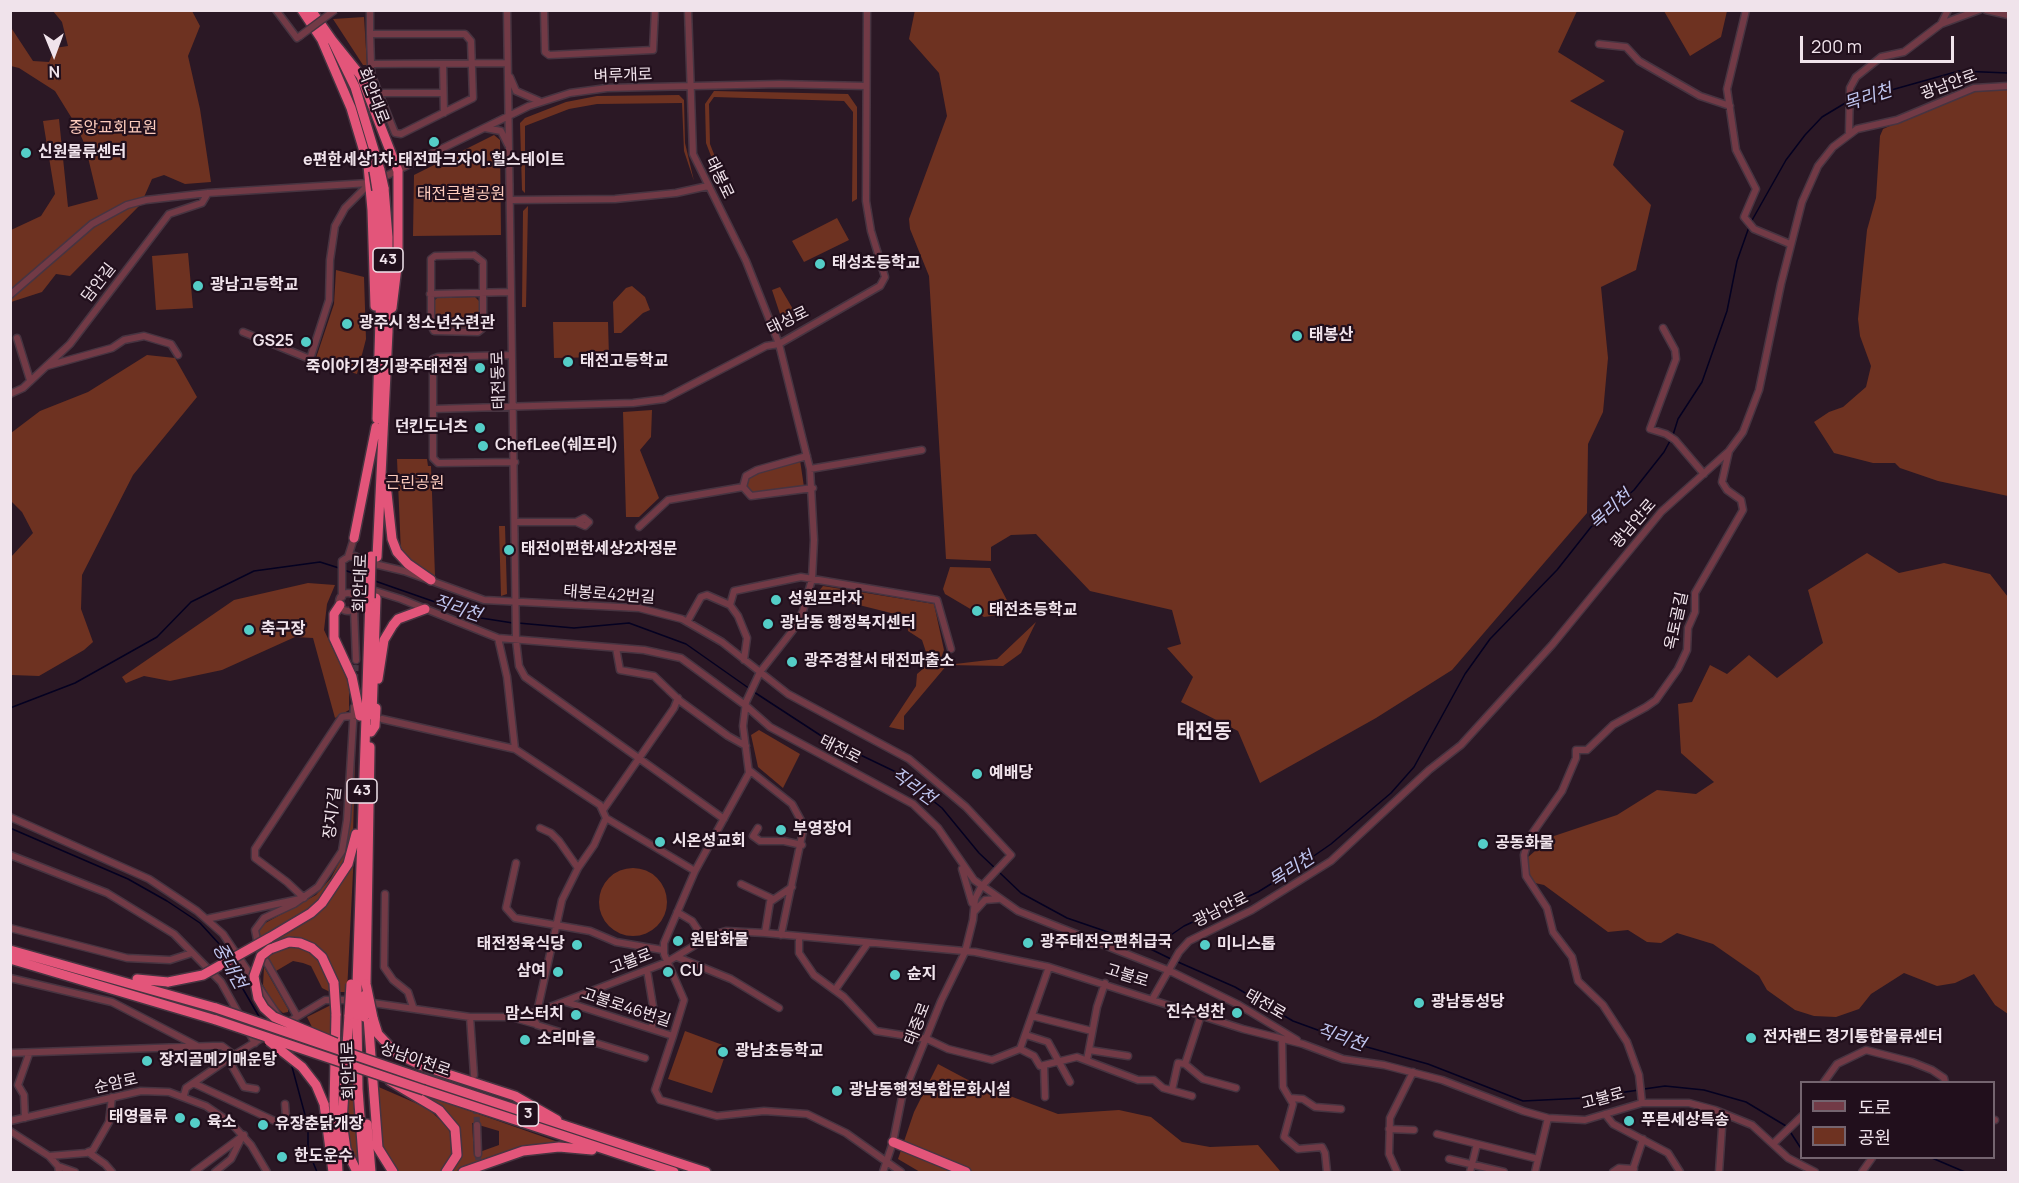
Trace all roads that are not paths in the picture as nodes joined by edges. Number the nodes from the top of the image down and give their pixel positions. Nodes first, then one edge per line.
1 (276, 10) edge
2 (302, 10) edge
3 (311, 10) edge
4 (335, 10) edge
5 (370, 10) edge
6 (507, 10) edge
7 (544, 10) edge
8 (655, 10) edge
9 (688, 10) edge
10 (867, 10) edge
11 (1746, 10) edge
12 (1948, 10) edge
13 (1979, 10) edge
14 (1986, 10) edge
15 (2008, 15) edge
16 (1941, 24) junction
17 (370, 34) junction
18 (332, 40) junction
19 (1599, 44) dead end
20 (471, 63) junction
21 (507, 63) junction
22 (371, 64) junction
23 (443, 64) junction
24 (507, 72) junction
25 (866, 86) junction
26 (2008, 86) edge
27 (689, 87) junction
28 (379, 93) junction
29 (443, 93) junction
30 (540, 101) junction
31 (1730, 106) junction
32 (444, 113) junction
33 (509, 116) junction
34 (482, 128) junction
35 (1849, 132) junction
36 (510, 150) junction
37 (398, 171) junction
38 (378, 180) junction
39 (708, 186) junction
40 (208, 193) junction
41 (511, 200) junction
42 (1790, 244) junction
43 (510, 292) junction
44 (483, 293) junction
45 (430, 294) junction
46 (10, 295) edge
47 (1663, 328) dead end
48 (243, 332) dead end
49 (383, 332) junction
50 (17, 338) dead end
51 (779, 344) junction
52 (178, 355) dead end
53 (511, 355) junction
54 (46, 366) junction
55 (30, 380) junction
56 (10, 394) edge
57 (514, 406) junction
58 (433, 410) junction
59 (376, 427) junction
60 (922, 450) dead end
61 (1729, 450) junction
62 (807, 456) junction
63 (515, 462) junction
64 (810, 469) junction
65 (1704, 474) junction
66 (380, 478) junction
67 (743, 488) junction
68 (813, 488) junction
69 (516, 522) junction
70 (576, 522) dead end
71 (639, 527) dead end
72 (354, 538) joint
73 (374, 556) junction
74 (345, 559) junction
75 (812, 579) junction
76 (431, 580) junction
77 (356, 597) junction
78 (341, 601) junction
79 (516, 605) junction
80 (730, 605) junction
81 (354, 609) junction
82 (425, 609) junction
83 (687, 622) junction
84 (498, 638) junction
85 (517, 638) junction
86 (616, 648) junction
87 (951, 649) dead end
88 (356, 660) tunnel mouth
89 (744, 660) junction
90 (759, 675) junction
91 (678, 698) junction
92 (354, 703) dead end
93 (746, 704) junction
94 (356, 715) junction
95 (382, 719) dead end
96 (368, 735) junction
97 (747, 746) junction
98 (514, 749) junction
99 (638, 760) junction
100 (750, 770) junction
101 (362, 790) junction
102 (603, 810) junction
103 (10, 817) edge
104 (606, 818) junction
105 (724, 819) junction
106 (540, 828) dead end
107 (758, 828) dead end
108 (802, 845) junction
109 (10, 855) edge
110 (958, 858) junction
111 (516, 863) dead end
112 (578, 868) junction
113 (695, 871) junction
114 (741, 884) dead end
115 (981, 886) junction
116 (792, 887) junction
117 (385, 894) dead end
118 (303, 898) junction
119 (773, 899) junction
120 (1002, 900) junction
121 (677, 912) junction
122 (974, 912) junction
123 (206, 919) junction
124 (557, 926) junction
125 (10, 928) edge
126 (765, 933) junction
127 (781, 935) junction
128 (799, 938) junction
129 (704, 939) junction
130 (868, 944) junction
131 (10, 950) edge
132 (663, 950) junction
133 (965, 952) junction
134 (192, 953) junction
135 (677, 957) junction
136 (10, 959) edge
137 (667, 962) junction
138 (1048, 967) junction
139 (1171, 968) junction
140 (647, 969) junction
141 (110, 976) junction
142 (10, 978) edge
143 (358, 984) junction
144 (1105, 984) junction
145 (835, 990) junction
146 (1152, 998) junction
147 (565, 1002) junction
148 (413, 1007) junction
149 (779, 1008) dead end
150 (534, 1013) junction
151 (1201, 1015) junction
152 (297, 1016) junction
153 (362, 1016) junction
154 (1032, 1016) junction
155 (470, 1017) junction
156 (511, 1017) junction
157 (537, 1025) junction
158 (283, 1026) junction
159 (652, 1029) junction
160 (1092, 1031) junction
161 (1026, 1035) junction
162 (673, 1036) junction
163 (927, 1039) junction
164 (1282, 1039) junction
165 (258, 1040) junction
166 (1303, 1044) junction
167 (198, 1046) junction
168 (1020, 1049) junction
169 (1089, 1050) junction
170 (10, 1053) edge
171 (29, 1054) junction
172 (234, 1055) junction
173 (1128, 1056) dead end
174 (645, 1058) dead end
175 (228, 1059) junction
176 (1087, 1060) junction
177 (1060, 1061) junction
178 (1185, 1064) junction
179 (1044, 1066) junction
180 (396, 1069) junction
181 (1413, 1072) junction
182 (474, 1075) tunnel mouth
183 (1825, 1081) edge
184 (1945, 1081) edge
185 (1070, 1082) dead end
186 (193, 1083) junction
187 (1236, 1088) dead end
188 (256, 1089) dead end
189 (1172, 1090) junction
190 (422, 1094) junction
191 (184, 1095) junction
192 (1192, 1096) dead end
193 (112, 1097) junction
194 (1045, 1097) dead end
195 (1290, 1098) junction
196 (1641, 1099) junction
197 (285, 1104) dead end
198 (1341, 1108) dead end
199 (1723, 1113) junction
200 (1605, 1114) junction
201 (25, 1118) junction
202 (1548, 1118) junction
203 (1800, 1118) edge
204 (10, 1121) edge
205 (477, 1125) tunnel mouth
206 (569, 1128) junction
207 (1389, 1129) junction
208 (1414, 1130) dead end
209 (10, 1131) edge
210 (1437, 1134) dead end
211 (244, 1135) junction
212 (1643, 1139) junction
213 (893, 1142) junction
214 (1774, 1143) junction
215 (1477, 1144) junction
216 (608, 1151) junction
217 (88, 1152) junction
218 (478, 1154) tunnel mouth
219 (632, 1154) junction
220 (49, 1156) junction
221 (1449, 1159) dead end
222 (1538, 1159) junction
223 (1871, 1159) edge
224 (334, 1160) junction
225 (886, 1162) junction
226 (1472, 1165) junction
227 (58, 1169) edge
228 (1633, 1171) edge
229 (264, 1172) edge
230 (75, 1173) edge
231 (112, 1173) edge
232 (194, 1173) edge
233 (215, 1173) edge
234 (333, 1173) edge
235 (338, 1173) edge
236 (357, 1173) edge
237 (364, 1173) edge
238 (370, 1173) edge
239 (393, 1173) edge
240 (446, 1173) edge
241 (464, 1173) edge
242 (674, 1173) edge
243 (706, 1173) edge
244 (883, 1173) edge
245 (902, 1173) edge
246 (966, 1173) edge
247 (1327, 1173) edge
248 (1397, 1173) edge
249 (1470, 1173) edge
250 (1504, 1173) edge
251 (1535, 1173) edge
252 (1613, 1173) edge
253 (1680, 1173) edge
254 (1719, 1173) edge
255 (1815, 1173) edge
256 (1862, 1173) edge

1 - 4 street, bridge
2 - 38 highway, 회안대로 / 43
3 - 18 highway, 회안대로 / 43
5 - 17 street
6 - 21 street, 태전동로
7 - 8 street
9 - 27 street, 태봉로
10 - 25 street, 태성로
11 - 31 street
12 - 16 street
13 - 16 street
14 - 15 street
16 - 35 street
17 - 20 street
17 - 22 street
18 - 37 highway
18 - 38 highway, 회안대로 / 43
19 - 31 street
20 - 21 street
20 - 23 street
20 - 32 street
21 - 24 street, 태전동로
22 - 23 street
22 - 28 street
23 - 29 street
24 - 30 street
24 - 33 street, 태전동로
25 - 27 street, 벼루개로
25 - 51 street, 태성로
26 - 35 street, 광남안로
27 - 30 street, 벼루개로
27 - 39 street, 태봉로
28 - 29 street
28 - 32 street
29 - 32 street
30 - 33 street, 벼루개로
31 - 42 street
33 - 34 street, 벼루개로
33 - 36 street, 태전동로
34 - 36 street
34 - 37 street, 벼루개로
35 - 42 street, 광남안로
36 - 41 street, 태전동로
37 - 38 street, 벼루개로
37 - 49 highway
38 - 40 street
38 - 48 street
38 - 49 highway, 회안대로 / 43
39 - 41 street
39 - 51 street, 태봉로
40 - 46 street
40 - 54 street, 담안길
41 - 43 street, 태전동로
42 - 61 street, 광남안로
43 - 44 street
43 - 53 street, 태전동로
44 - 45 street
44 - 45 street
44 - 45 street
47 - 65 street
49 - 59 highway, 회안대로 / 43
49 - 66 highway, 회안대로 / 43
50 - 55 street
51 - 57 street, 태성로
51 - 62 street, 태봉로
52 - 54 street
53 - 57 street, 태전동로
53 - 58 street
54 - 55 street, 담안길
55 - 56 street, 담안길
57 - 58 street, 태성로
57 - 63 street, 태전동로
58 - 63 street
59 - 72 highway
59 - 73 highway, 회안대로 / 43
60 - 64 street
61 - 65 street, 광남안로
61 - 196 street, 옥토골길
62 - 64 street, 태봉로
62 - 67 street
63 - 69 street, 태전동로
64 - 68 street, 태봉로
65 - 139 street, 광남안로
66 - 73 highway, 회안대로 / 43
66 - 76 highway
67 - 68 street
67 - 71 street
68 - 75 street, 태봉로
69 - 70 street
69 - 79 street, 태전동로
72 - 74 street
73 - 96 highway, 회안대로 / 43, bridge
74 - 76 street, 태봉로42번길
74 - 78 street
75 - 80 street
75 - 87 street
75 - 90 street, 태봉로
76 - 79 street, 태봉로42번길
77 - 78 street
77 - 81 street
77 - 82 street, 태전로
78 - 81 street
78 - 96 highway
79 - 83 street, 태봉로42번길
79 - 85 street, 태전동로
80 - 83 street
80 - 89 street
81 - 88 street
82 - 84 street, 태전로
82 - 96 highway
83 - 89 street, 태봉로42번길
84 - 85 street, 태전로
84 - 98 street
85 - 86 street, 태전로
85 - 99 street, 태전동로
86 - 91 street
86 - 93 street, 태전로
89 - 90 street, 태봉로42번길
90 - 93 street, 태봉로
90 - 115 street, 태봉로42번길
91 - 97 street
91 - 99 street
92 - 94 street, 장지7길
93 - 97 street
93 - 110 street, 태전로
94 - 118 street, 장지7길
94 - 118 street
95 - 98 street
96 - 101 highway, 회안대로 / 43
96 - 143 highway, 회안대로 / 43
97 - 100 street
98 - 102 street
99 - 102 street
99 - 105 street, 태전동로
100 - 105 street
100 - 108 street
101 - 141 highway, bridge
101 - 143 highway, 회안대로 / 43
102 - 104 street
103 - 123 street
104 - 112 street
104 - 113 street
105 - 113 street
106 - 112 street
107 - 108 street
108 - 116 street
109 - 134 street
110 - 115 street, 태전로
110 - 122 street
111 - 124 street
112 - 124 street
113 - 121 street
114 - 119 street
115 - 120 street, 태전로
115 - 122 street, 태중로
116 - 119 street
116 - 127 street
117 - 148 street
118 - 123 street
118 - 152 street, 장지7길
119 - 126 street
120 - 122 street
120 - 139 street, 태전로
121 - 129 street
121 - 132 street
122 - 133 street, 태중로
123 - 158 street
124 - 132 street
124 - 150 street
125 - 134 street
126 - 127 street, 고불로
126 - 129 street, 고불로
127 - 128 street, 고불로
128 - 130 street, 고불로
128 - 145 street
129 - 135 street, 고불로
130 - 133 street, 고불로
130 - 145 street
131 - 141 highway, 성남이천로 / 3
132 - 137 street
133 - 138 street, 고불로
133 - 163 street, 태중로
134 - 165 street
135 - 137 street, 고불로
135 - 149 street
136 - 165 highway, 성남이천로 / 3, bridge
137 - 140 street, 고불로
137 - 162 street
138 - 144 street, 고불로
138 - 154 street
139 - 146 street
139 - 166 street, 태전로
140 - 147 street, 고불로
140 - 159 street
141 - 180 highway, 성남이천로 / 3, bridge
142 - 167 street
143 - 153 highway, bridge
143 - 153 highway, bridge
144 - 146 street, 고불로
144 - 160 street
145 - 163 street
146 - 151 street, 고불로
147 - 150 street, 고불로
147 - 159 street, 고불로46번길
148 - 152 street, 고불로
148 - 155 street, 고불로
150 - 156 street, 고불로
150 - 157 street
151 - 164 street, 고불로
151 - 178 street
152 - 158 street
153 - 206 highway
153 - 236 highway
153 - 237 highway, 회안대로
153 - 238 highway, 회안대로
153 - 239 highway
154 - 160 street
154 - 161 street
155 - 156 street, 고불로
155 - 182 street
156 - 157 street
157 - 174 street
158 - 165 street, bridge
159 - 162 street, 고불로46번길
160 - 169 street
161 - 168 street
161 - 177 street
162 - 225 street, 고불로46번길
163 - 168 street
163 - 213 street, 태중로
164 - 166 street, 고불로
164 - 195 street
165 - 172 street
165 - 190 highway, 성남이천로 / 3, bridge
165 - 224 highway, bridge
166 - 181 street, 고불로
167 - 171 street
167 - 172 street
168 - 179 street
169 - 173 street
169 - 176 street
170 - 171 street
171 - 201 street
172 - 175 street
175 - 186 street
175 - 188 street
176 - 177 street
176 - 189 street
177 - 179 street
177 - 185 street
178 - 187 street
178 - 189 street
179 - 194 street
180 - 206 highway, 성남이천로 / 3, bridge
180 - 224 highway, bridge
181 - 202 street, 고불로
181 - 207 street
183 - 184 street
186 - 191 street
186 - 197 street
189 - 192 street
190 - 216 highway, 성남이천로 / 3
190 - 240 highway
191 - 193 street, 순암로
191 - 211 street, 순암로
193 - 201 street, 순암로
193 - 217 street
195 - 198 street
195 - 247 street
196 - 199 street, 고불로
196 - 200 street, 고불로
199 - 214 street, 고불로
199 - 254 street
200 - 202 street, 고불로
200 - 212 street
201 - 204 street, 순암로
202 - 222 street
203 - 214 street
205 - 218 street
206 - 219 highway, 성남이천로 / 3
207 - 208 street
207 - 248 street
209 - 220 street
210 - 215 street
211 - 229 street, 순암로
211 - 232 street
211 - 233 street
212 - 228 street
212 - 253 street
213 - 225 street, 태중로
213 - 246 highway
214 - 255 street, 고불로
215 - 222 street
215 - 226 street
216 - 219 highway, 성남이천로 / 3
216 - 241 highway
217 - 220 street
217 - 231 street
219 - 242 highway, 성남이천로 / 3
219 - 243 highway, 성남이천로 / 3
220 - 227 street
221 - 226 street
222 - 251 street
223 - 256 street
224 - 234 highway
224 - 235 highway
225 - 244 street, 태중로
225 - 245 street, 고불로46번길
226 - 249 street
226 - 250 street
227 - 230 street
228 - 252 street

